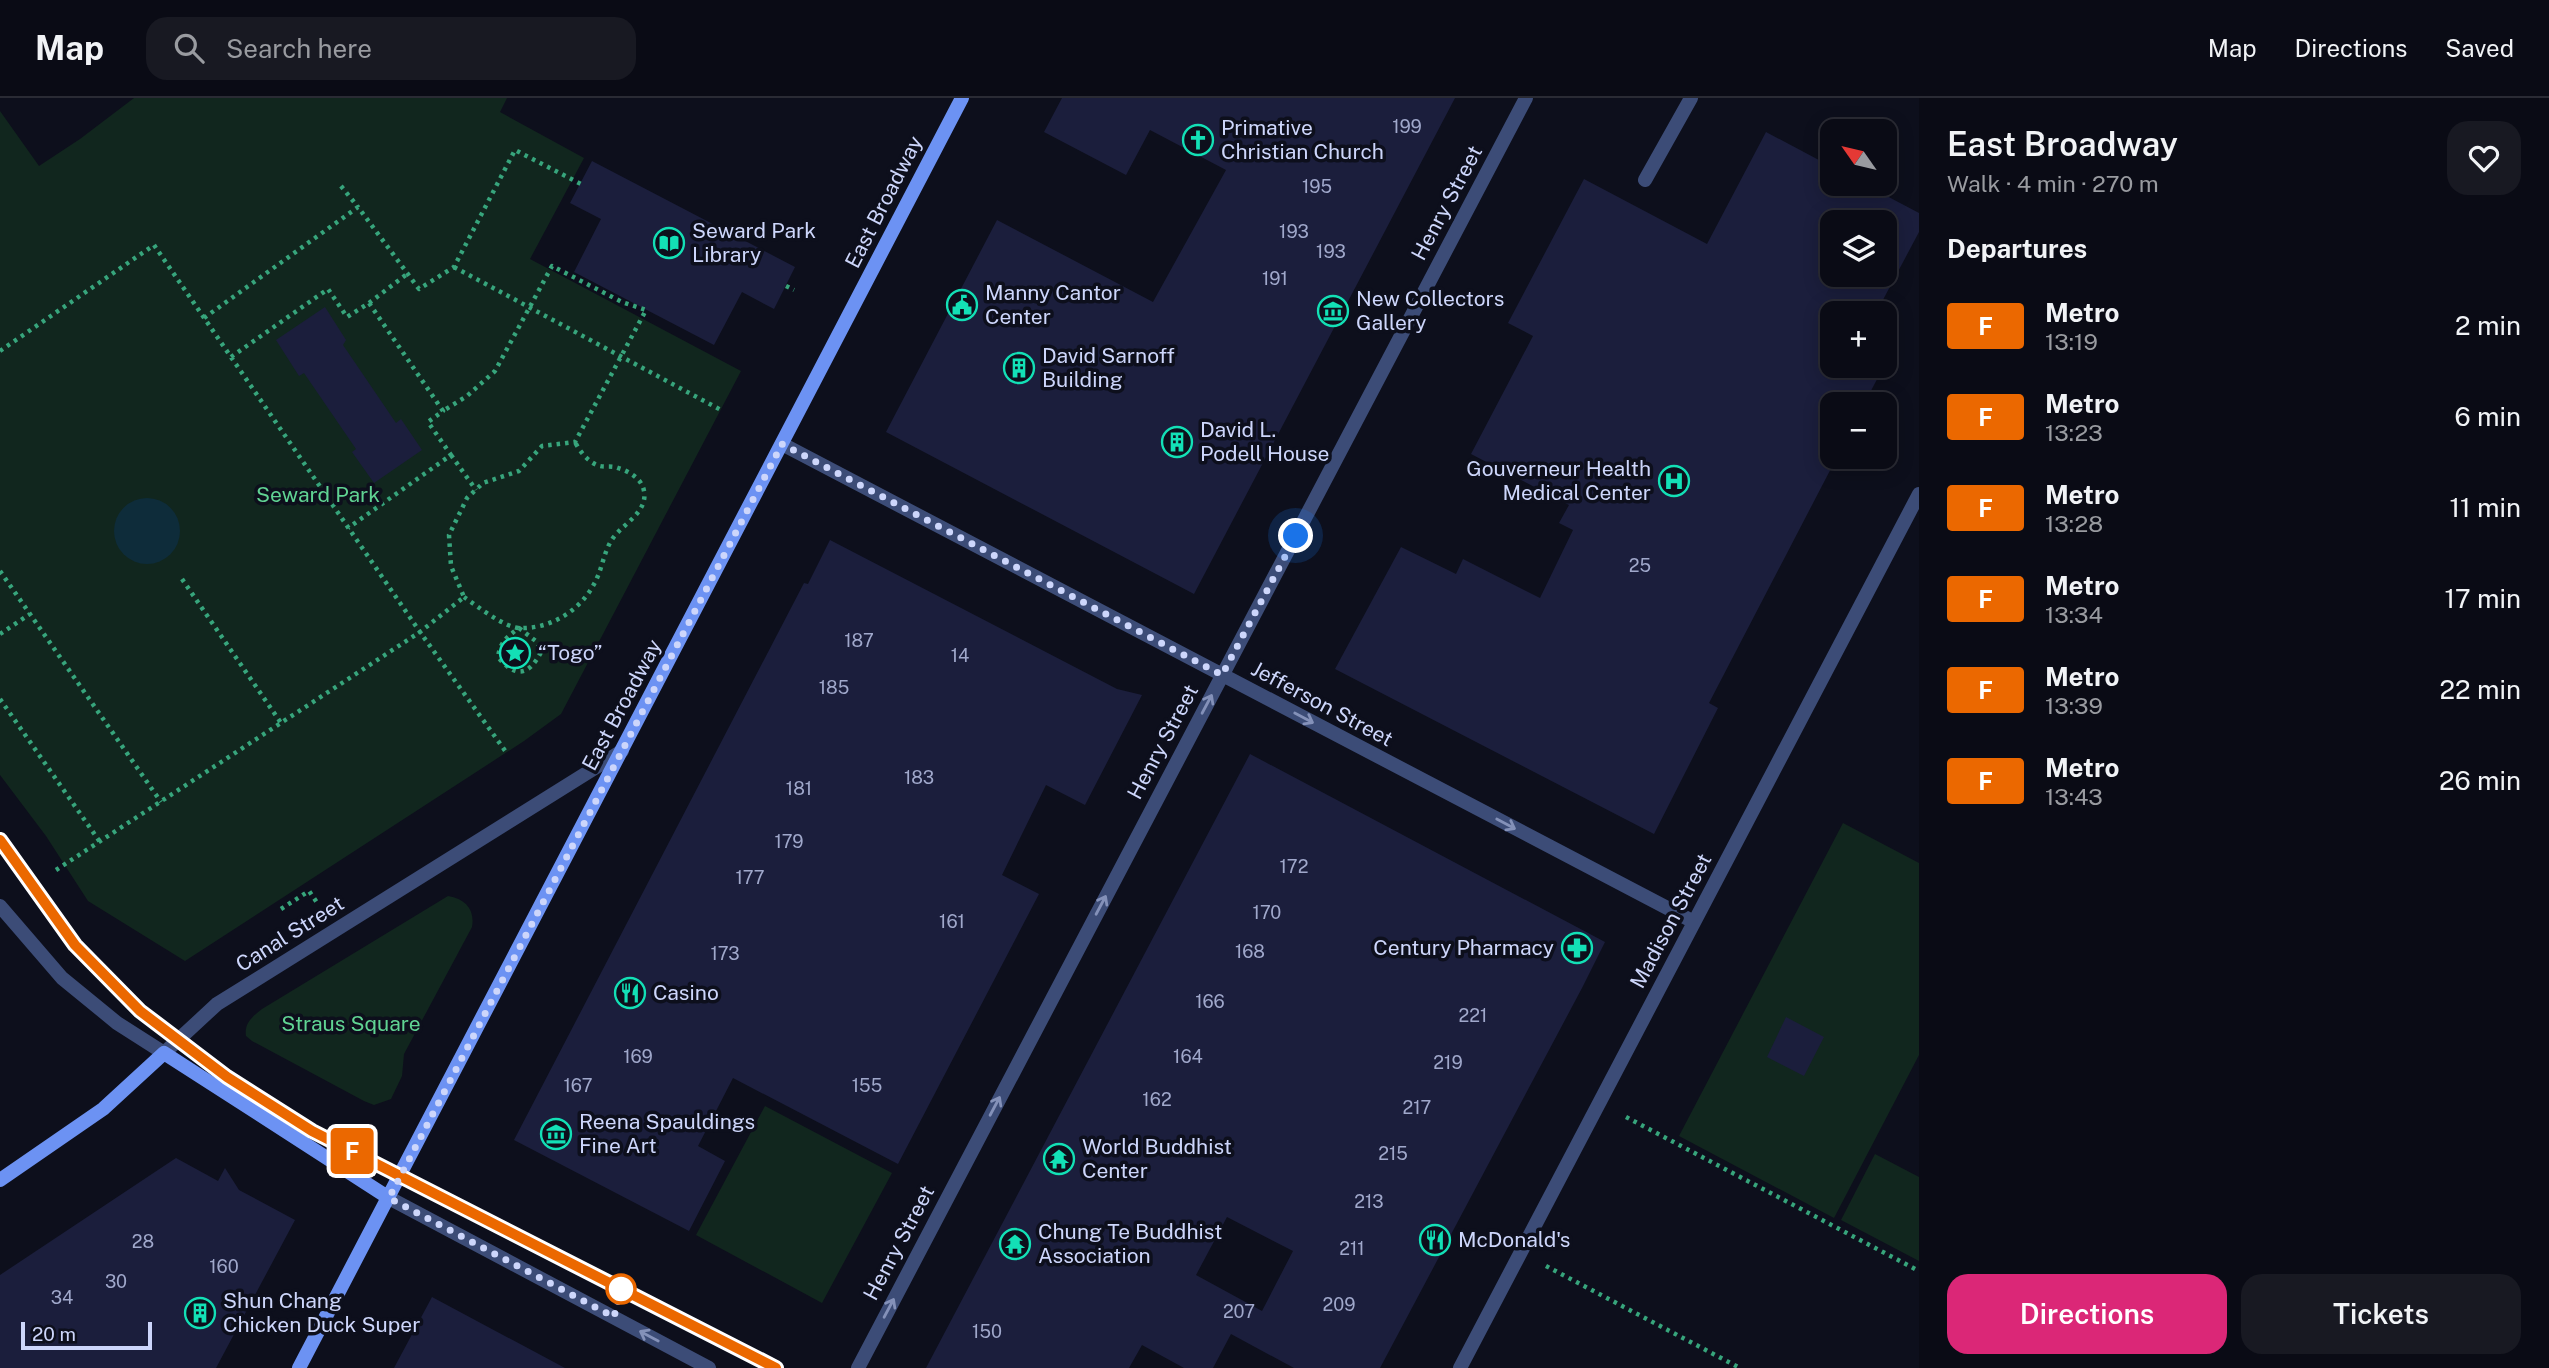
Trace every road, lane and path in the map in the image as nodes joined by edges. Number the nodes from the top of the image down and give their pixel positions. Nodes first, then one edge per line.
1 (962, 98) edge
2 (1526, 98) edge
3 (1691, 98) edge
4 (1645, 180) dead end
5 (581, 184) dead end
6 (341, 186) dead end
7 (358, 207) junction
8 (454, 267) junction
9 (407, 274) junction
10 (786, 286) dead end
11 (794, 290) dead end
12 (369, 303) junction
13 (529, 307) junction
14 (204, 318) junction
15 (0, 351) edge
16 (621, 356) junction
17 (231, 357) junction
18 (721, 410) dead end
19 (443, 411) junction
20 (575, 442) junction
21 (782, 444) junction
22 (452, 455) junction
23 (476, 490) junction
24 (1919, 494) edge
25 (348, 528) junction
26 (0, 571) edge
27 (182, 579) dead end
28 (464, 597) junction
29 (30, 614) junction
30 (519, 628) junction
31 (420, 632) junction
32 (0, 634) edge
33 (1222, 675) junction
34 (0, 699) edge
35 (281, 723) junction
36 (622, 751) junction
37 (506, 752) dead end
38 (161, 802) junction
39 (100, 842) junction
40 (56, 870) dead end
41 (318, 904) dead end
42 (0, 906) edge
43 (281, 909) dead end
44 (1694, 922) junction
45 (164, 1053) junction
46 (1599, 1103) junction
47 (0, 1180) edge
48 (389, 1198) junction
49 (1520, 1253) junction
50 (1919, 1271) edge
51 (299, 1368) edge
52 (709, 1368) edge
53 (858, 1368) edge
54 (1460, 1368) edge
55 (1740, 1368) edge

1 - 21 main road, East Broadway
2 - 33 street, Henry Street
3 - 4 street
5 - 8 path
6 - 7 path
7 - 9 path
7 - 14 path
8 - 9 path
8 - 13 path
9 - 12 path
10 - 11 path
12 - 17 path
12 - 19 path
13 - 16 path
13 - 16 path
13 - 19 path
14 - 15 path
14 - 17 path
16 - 18 path
16 - 20 path
17 - 25 path
19 - 22 path
20 - 23 path
20 - 30 path
21 - 33 street, Jefferson Street
21 - 36 main road, East Broadway
22 - 23 path
22 - 25 path
23 - 28 path
24 - 44 street, Madison Street
25 - 31 path
26 - 29 path
27 - 35 path
28 - 30 path
28 - 31 path
29 - 32 path
29 - 38 path
30 - 30 path
31 - 35 path
31 - 37 path
33 -> 44 street, Jefferson Street
53 -> 33 street, Henry Street
34 - 39 path
35 - 38 path
36 - 45 street, Canal Street
36 - 48 main road, East Broadway
38 - 39 path
39 - 40 path
41 - 43 path
42 - 45 street
44 - 46 street, Madison Street
45 - 47 main road, Canal Street
45 - 48 main road
46 - 49 street, Madison Street
46 - 50 path
48 - 51 main road, East Broadway
52 -> 48 street
49 - 54 street, Madison Street
49 - 55 path

